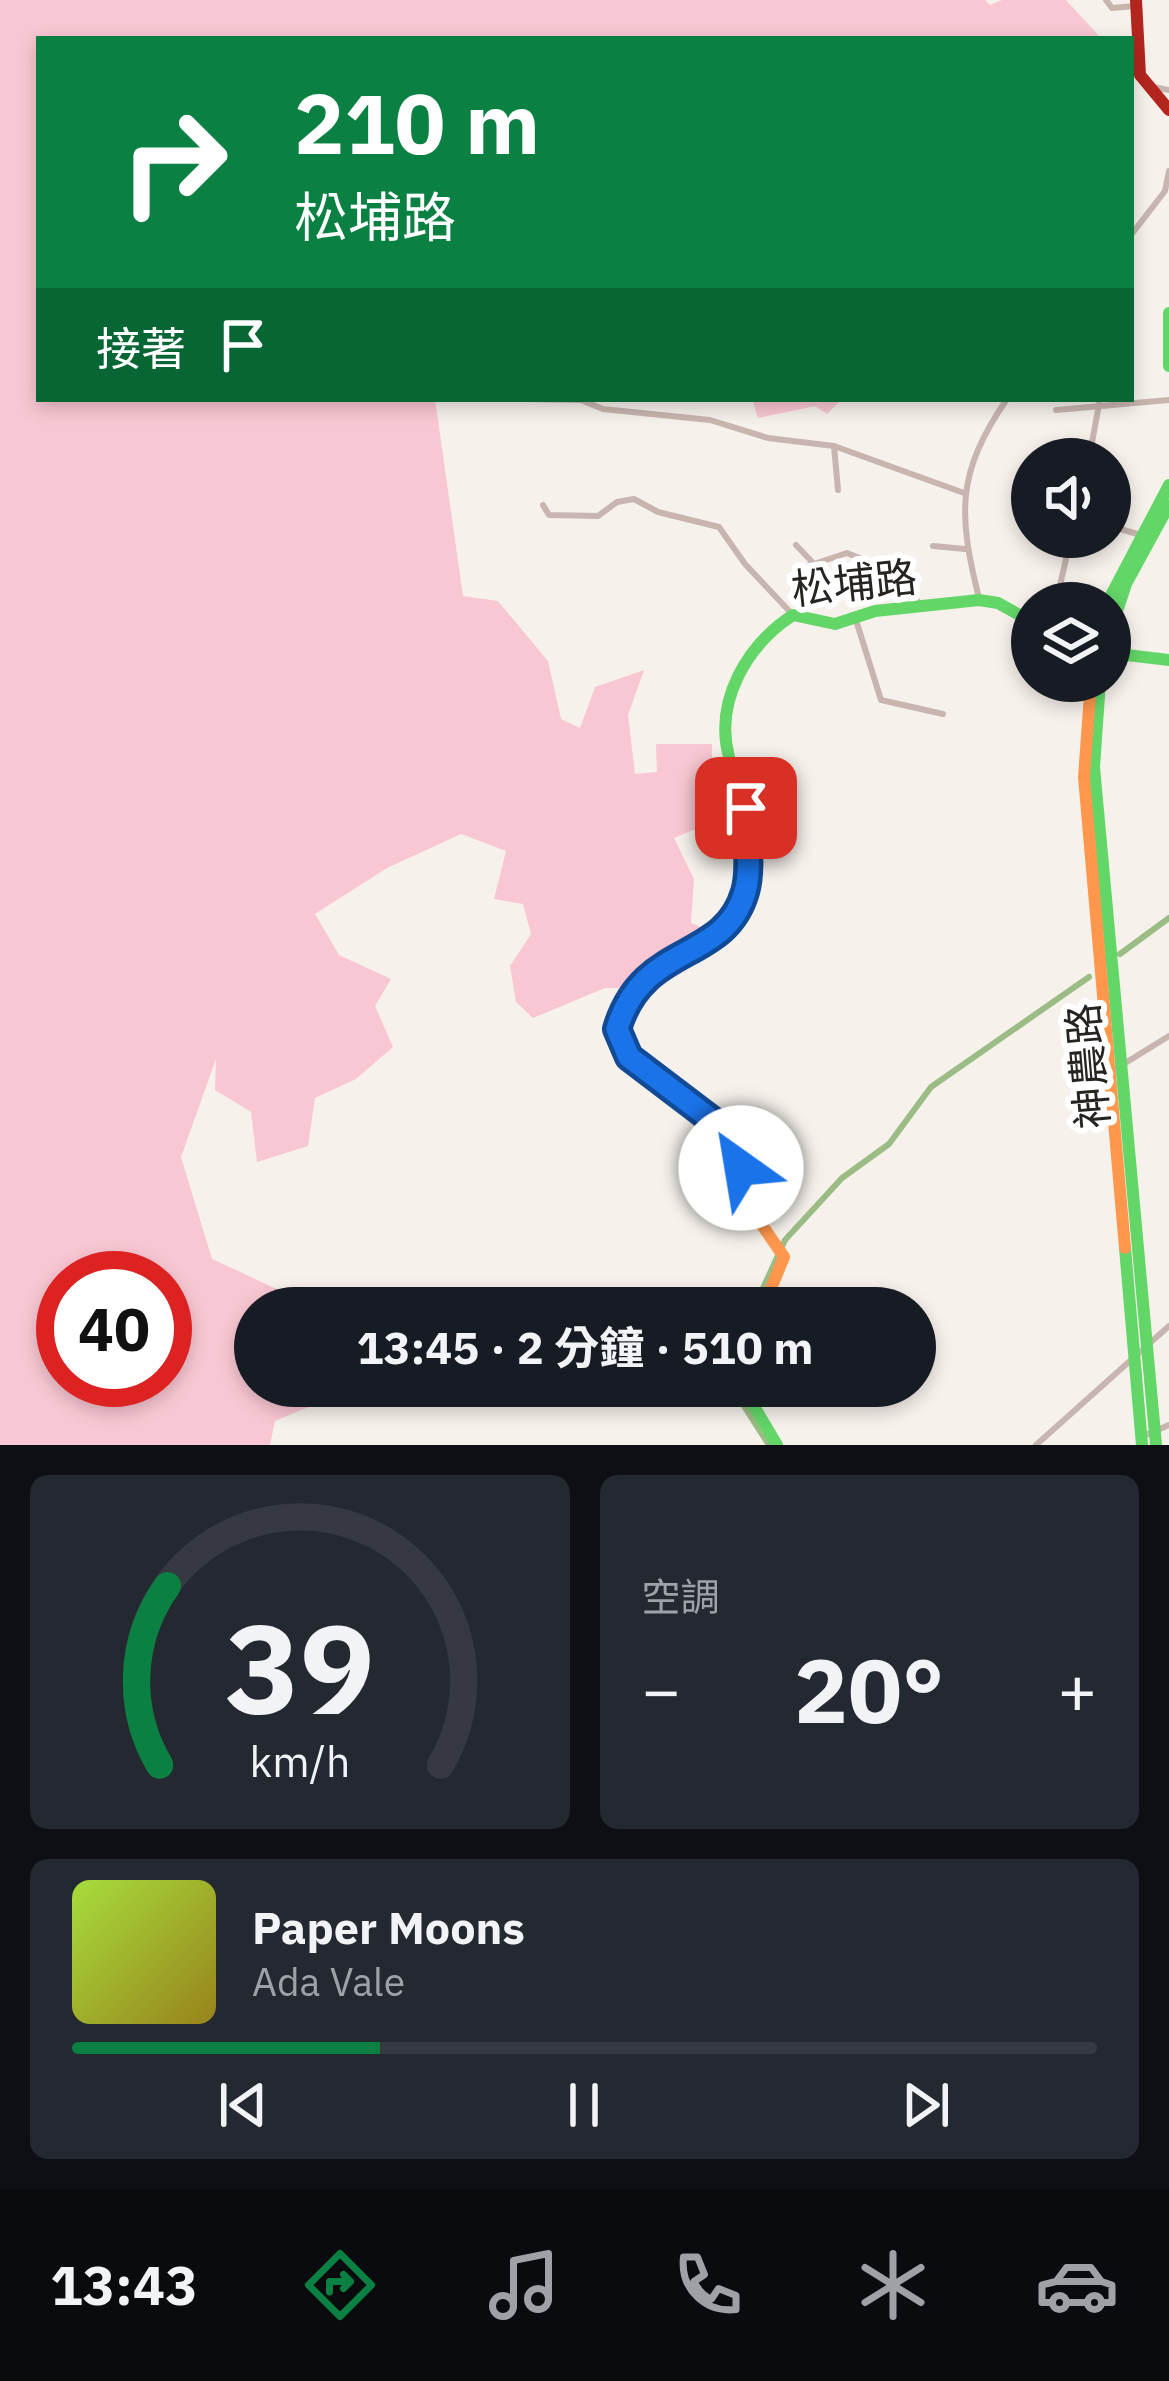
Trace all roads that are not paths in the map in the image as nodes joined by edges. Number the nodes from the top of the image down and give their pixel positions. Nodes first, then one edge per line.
1 (1106, 0) edge
2 (1136, 3) edge
3 (1145, 86) junction
4 (1169, 90) edge
5 (1169, 110) edge
6 (1169, 171) edge
7 (1134, 232) edge
8 (1169, 313) edge
9 (1169, 366) edge
10 (1169, 400) edge
11 (586, 402) edge
12 (1005, 402) edge
13 (1134, 402) edge
14 (1100, 403) edge
15 (1056, 410) dead end
16 (1093, 438) edge
17 (834, 446) junction
18 (1169, 485) edge
19 (838, 490) dead end
20 (964, 493) junction
21 (543, 505) dead end
22 (1169, 505) edge
23 (1131, 532) edge
24 (1144, 536) junction
25 (796, 545) dead end
26 (933, 546) dead end
27 (966, 549) junction
28 (1119, 582) edge
29 (1128, 582) edge
30 (979, 600) junction
31 (921, 608) junction
32 (1011, 610) edge
33 (793, 615) junction
34 (855, 617) junction
35 (1131, 655) edge
36 (1169, 660) edge
37 (1089, 702) edge
38 (1099, 702) edge
39 (943, 714) dead end
40 (1169, 1036) edge
41 (1115, 1069) junction
42 (769, 1287) edge
43 (1169, 1326) edge
44 (1147, 1344) junction
45 (1134, 1358) junction
46 (754, 1407) edge
47 (1169, 1425) edge
48 (1148, 1440) edge
49 (1041, 1443) edge
50 (777, 1445) edge

1 - 2 street
2 - 3 street
3 - 4 street
3 - 5 street
6 - 7 street
8 - 9 street
10 - 13 street
11 - 17 street
12 - 20 street, 松埔路
14 - 15 street
14 - 16 street
17 - 19 street
17 - 20 street
18 - 24 street
20 - 27 street, 松埔路
21 - 33 street
22 - 24 street
23 - 24 street
24 - 28 street
24 - 29 street
25 - 31 street
26 - 27 street
27 - 30 street, 松埔路
30 - 31 street, 松埔路
30 - 32 street, 松埔路
31 - 34 street, 松埔路
33 - 34 street, 松埔路
33 - 42 street, 松埔路
34 - 39 street
35 - 36 street
37 - 41 street, 神農路
38 - 41 street, 神農路
40 - 41 street
41 - 44 street, 神農路
41 - 45 street, 神農路
43 - 44 street
44 - 45 street
44 - 48 street, 神農路
45 - 48 street, 神農路
45 - 49 street
46 - 50 street
47 - 48 street

